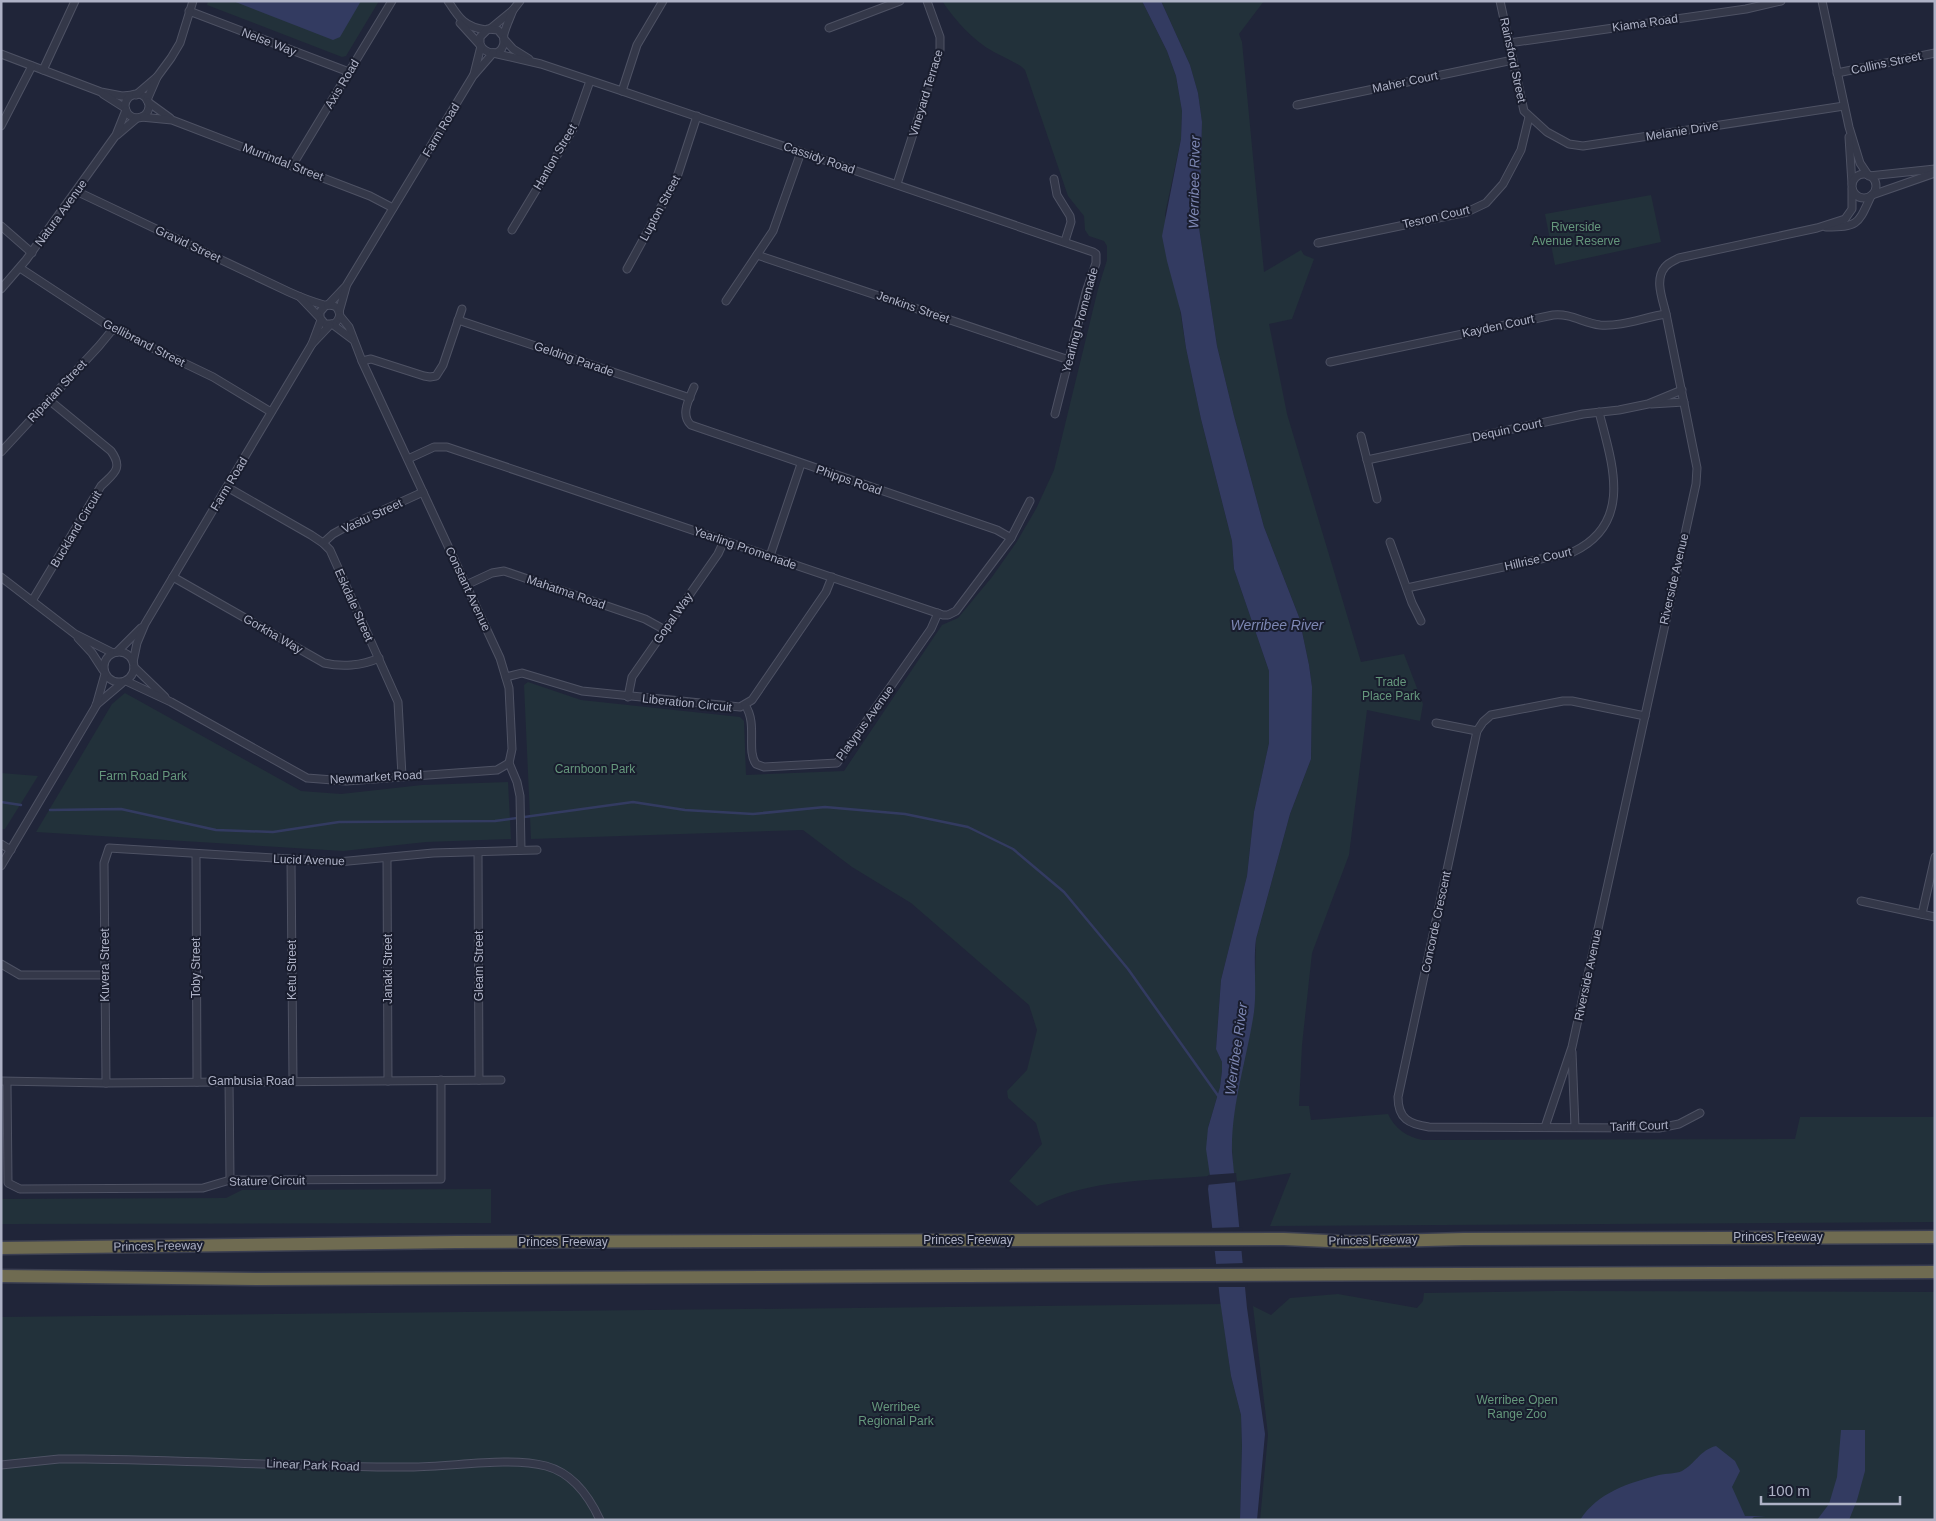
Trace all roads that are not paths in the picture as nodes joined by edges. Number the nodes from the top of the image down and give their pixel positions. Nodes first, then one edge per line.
1 (75, 1) edge
2 (192, 1) edge
3 (392, 1) edge
4 (448, 1) edge
5 (520, 1) edge
6 (663, 1) edge
7 (900, 1) edge
8 (927, 1) edge
9 (1500, 1) edge
10 (1781, 1) edge
11 (1822, 1) edge
12 (512, 10) junction
13 (189, 11) junction
14 (456, 14) junction
15 (828, 28) dead end
16 (488, 29) junction
17 (504, 38) junction
18 (1509, 43) junction
19 (481, 46) junction
20 (493, 53) junction
21 (1935, 53) edge
22 (1, 54) edge
23 (1513, 60) junction
24 (541, 64) junction
25 (32, 66) junction
26 (43, 70) junction
27 (349, 72) junction
28 (1837, 73) junction
29 (474, 76) junction
30 (157, 77) junction
31 (590, 81) junction
32 (622, 91) junction
33 (101, 92) junction
34 (135, 95) junction
35 (147, 101) junction
36 (1297, 105) dead end
37 (1844, 106) junction
38 (126, 109) junction
39 (696, 116) junction
40 (139, 117) junction
41 (1529, 117) junction
42 (172, 120) junction
43 (1, 126) edge
44 (1849, 127) junction
45 (116, 135) junction
46 (801, 152) junction
47 (292, 166) junction
48 (1935, 171) edge
49 (1869, 175) junction
50 (1054, 179) dead end
51 (896, 184) junction
52 (1852, 187) junction
53 (76, 192) junction
54 (1872, 195) junction
55 (393, 208) junction
56 (1, 226) edge
57 (1818, 228) junction
58 (512, 230) dead end
59 (1065, 241) junction
60 (1318, 243) dead end
61 (32, 253) junction
62 (1096, 254) joint
63 (757, 255) junction
64 (20, 268) junction
65 (627, 269) dead end
66 (346, 286) junction
67 (1, 289) edge
68 (300, 297) junction
69 (726, 301) dead end
70 (327, 305) junction
71 (462, 309) dead end
72 (339, 314) junction
73 (1666, 314) junction
74 (321, 319) junction
75 (458, 320) junction
76 (331, 325) junction
77 (113, 329) junction
78 (354, 341) junction
79 (312, 344) junction
80 (1068, 360) junction
81 (362, 361) junction
82 (1330, 362) dead end
83 (694, 387) dead end
84 (1682, 390) junction
85 (690, 398) junction
86 (49, 400) junction
87 (1684, 402) junction
88 (1648, 404) junction
89 (272, 412) junction
90 (1599, 412) junction
91 (1055, 414) dead end
92 (1361, 436) dead end
93 (1, 452) edge
94 (408, 459) junction
95 (1367, 460) junction
96 (801, 464) junction
97 (227, 486) junction
98 (423, 492) junction
99 (1377, 499) dead end
100 (1030, 501) dead end
101 (1011, 538) junction
102 (724, 541) junction
103 (1390, 542) dead end
104 (323, 543) junction
105 (770, 556) junction
106 (1, 577) edge
107 (173, 577) junction
108 (832, 577) junction
109 (466, 585) junction
110 (1406, 588) junction
111 (32, 600) junction
112 (938, 613) junction
113 (1422, 621) dead end
114 (145, 624) junction
115 (665, 630) junction
116 (74, 634) junction
117 (115, 652) junction
118 (379, 658) junction
119 (134, 664) junction
120 (104, 672) junction
121 (506, 677) junction
122 (124, 682) junction
123 (628, 697) junction
124 (171, 702) junction
125 (745, 705) junction
126 (96, 706) junction
127 (1645, 716) junction
128 (1436, 723) dead end
129 (1478, 731) junction
130 (509, 763) junction
131 (402, 776) junction
132 (1, 844) edge
133 (109, 848) joint
134 (11, 850) junction
135 (521, 850) junction
136 (538, 850) dead end
137 (478, 852) junction
138 (196, 854) junction
139 (1935, 857) edge
140 (387, 858) junction
141 (291, 860) junction
142 (1, 866) edge
143 (1861, 901) dead end
144 (1922, 914) junction
145 (1935, 917) edge
146 (1, 964) edge
147 (105, 974) junction
148 (1572, 1047) junction
149 (440, 1080) junction
150 (479, 1080) junction
151 (501, 1080) dead end
152 (229, 1081) junction
153 (293, 1081) junction
154 (388, 1081) junction
155 (4, 1082) edge
156 (197, 1082) junction
157 (106, 1083) junction
158 (1700, 1113) dead end
159 (1545, 1127) junction
160 (1574, 1127) junction
161 (230, 1180) junction
162 (1935, 1237) edge
163 (1, 1248) edge
164 (1935, 1272) edge
165 (1, 1276) edge
166 (1, 1466) edge
167 (600, 1520) edge

1 - 26 street
2 - 13 street
3 - 27 street, Axis Road
4 - 14 street
5 - 12 street
6 - 32 street
7 - 15 street
8 - 51 street, Vineyard Terrace
9 - 18 street, Rainsford Street
10 - 18 street, Kiama Road
11 - 28 street
12 - 16 street
12 - 17 street
13 - 27 street, Nelse Way
13 - 30 street
14 - 16 street
14 - 19 street
16 - 17 street
16 - 19 street
17 - 20 street
17 - 24 street, Cassidy Road
18 - 23 street, Rainsford Street
19 - 20 street
19 - 29 street, Farm Road
20 - 24 street, Cassidy Road
20 - 29 street, Farm Road
21 - 28 street, Collins Street
22 - 25 street
23 - 36 street, Maher Court
23 - 41 street, Rainsford Street
24 - 31 street, Cassidy Road
25 - 26 street
25 - 43 street
26 - 33 street
27 - 47 street, Axis Road
28 - 37 street
29 - 55 street, Farm Road
30 - 34 street
30 - 35 street
31 - 32 street, Cassidy Road
31 - 58 street, Hanlon Street
32 - 39 street, Cassidy Road
33 - 34 street
33 - 38 street
34 - 35 street
34 - 38 street
35 - 40 street
35 - 42 street, Murrindal Street
37 - 41 street, Melanie Drive
37 - 44 street
38 - 40 street
38 - 45 street, Natura Avenue
39 - 46 street, Cassidy Road
39 - 65 street, Lupton Street
40 - 42 street, Murrindal Street
40 - 45 street, Natura Avenue
41 - 60 street, Tesron Court
42 - 47 street, Murrindal Street
44 - 49 street
44 - 52 street, Riverside Avenue
45 - 53 street, Natura Avenue
46 - 51 street, Cassidy Road
46 - 63 street
47 - 55 street, Murrindal Street
48 - 49 street
48 - 54 street
49 - 52 street
49 - 54 street
50 - 59 street
51 - 59 street, Cassidy Road
52 - 54 street
52 - 57 street, Riverside Avenue
53 - 61 street, Natura Avenue
53 - 68 street, Gravid Street
54 - 57 street, Riverside Avenue
55 - 66 street, Farm Road
56 - 61 street
57 - 73 street, Riverside Avenue
59 - 62 street, Cassidy Road
61 - 64 street, Natura Avenue
62 - 80 street, Yearling Promenade
63 - 69 street
63 - 80 street, Jenkins Street
64 - 67 street, Natura Avenue
64 - 77 street, Gellibrand Street
66 - 70 street, Farm Road
66 - 72 street, Farm Road
68 - 70 street, Gravid Street
68 - 74 street, Gravid Street
70 - 72 street
70 - 74 street
71 - 75 street
72 - 76 street
72 - 78 street, Constant Avenue
73 - 82 street, Kayden Court
73 - 84 street, Riverside Avenue
74 - 76 street
74 - 79 street, Farm Road
75 - 81 street
75 - 85 street, Gelding Parade
76 - 78 street, Constant Avenue
76 - 79 street, Farm Road
77 - 86 street, Riparian Street
77 - 89 street, Gellibrand Street
78 - 81 street, Constant Avenue
79 - 89 street, Farm Road
80 - 91 street, Yearling Promenade
81 - 94 street, Constant Avenue
83 - 85 street
84 - 87 street, Riverside Avenue
84 - 88 street, Dequin Court
85 - 96 street, Phipps Road
86 - 93 street, Riparian Street
86 - 111 street, Buckland Circuit
87 - 88 street, Dequin Court
87 - 127 street, Riverside Avenue
88 - 90 street, Dequin Court
89 - 97 street, Farm Road
90 - 95 street, Dequin Court
90 - 110 street, Hillrise Court
92 - 95 street
94 - 98 street, Constant Avenue
94 - 102 street, Yearling Promenade
95 - 99 street
96 - 101 street, Phipps Road
96 - 105 street
97 - 104 street, Eskdale Street
97 - 107 street, Farm Road
98 - 104 street, Vastu Street
98 - 109 street, Constant Avenue
100 - 101 street
101 - 112 street
102 - 105 street, Yearling Promenade
102 - 115 street, Gopal Way
103 - 110 street
104 - 118 street, Eskdale Street
105 - 108 street, Yearling Promenade
106 - 111 street
107 - 114 street, Farm Road
107 - 118 street, Gorkha Way
108 - 112 street, Yearling Promenade
108 - 125 street, Liberation Circuit
109 - 115 street, Mahatma Road
109 - 121 street, Constant Avenue
110 - 113 street
111 - 116 street
112 - 125 street, Platypus Avenue
114 - 117 street, Farm Road
114 - 119 street, Farm Road
115 - 123 street, Gopal Way
116 - 117 street
116 - 120 street
117 - 119 street
117 - 120 street
118 - 131 street, Eskdale Street
119 - 122 street
119 - 124 street, Newmarket Road
120 - 122 street
120 - 126 street
121 - 123 street, Liberation Circuit
121 - 130 street, Constant Avenue
122 - 124 street, Newmarket Road
122 - 126 street
123 - 125 street, Liberation Circuit
124 - 131 street, Newmarket Road
126 - 134 street
127 - 129 street
127 - 148 street, Riverside Avenue
128 - 129 street
129 - 159 street, Concorde Crescent
130 - 131 street, Newmarket Road
130 - 135 street, Constant Avenue
132 - 134 street
133 - 138 street, Lucid Avenue
133 - 147 street, Kuvera Street
134 - 142 street
135 - 136 street, Lucid Avenue
135 - 137 street, Lucid Avenue
137 - 140 street, Lucid Avenue
137 - 150 street, Gleam Street
138 - 141 street, Lucid Avenue
138 - 156 street, Toby Street
139 - 144 street
140 - 141 street, Lucid Avenue
140 - 154 street, Janaki Street
141 - 153 street, Ketu Street
143 - 144 street
144 - 145 street
146 - 147 street
147 - 157 street, Kuvera Street
148 - 159 street, Riverside Avenue
148 - 160 street, Riverside Avenue
149 - 150 street, Gambusia Road
149 - 154 street, Gambusia Road
149 - 161 street, Stature Circuit
150 - 151 street, Gambusia Road
152 - 153 street, Gambusia Road
152 - 156 street, Gambusia Road
152 - 161 street
153 - 154 street, Gambusia Road
155 - 157 street, Gambusia Road
155 - 161 street, Stature Circuit
156 - 157 street, Gambusia Road
158 - 160 street, Tariff Court
159 - 160 street, Concorde Crescent
162 - 163 highway, Princes Freeway
164 - 165 highway
166 - 167 street, Linear Park Road

